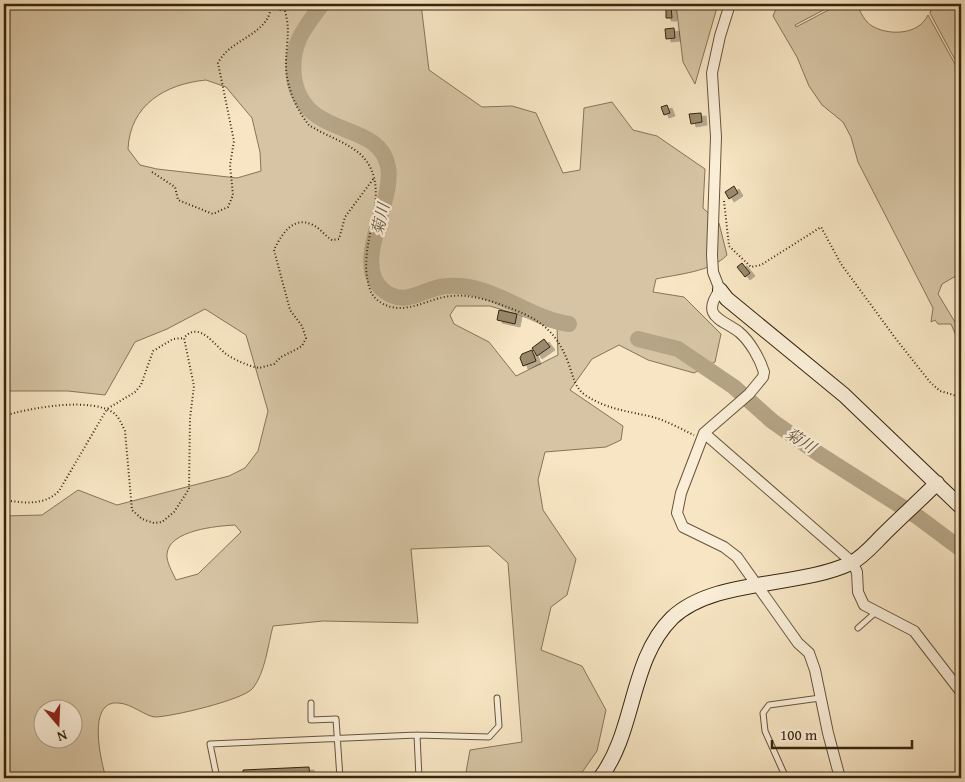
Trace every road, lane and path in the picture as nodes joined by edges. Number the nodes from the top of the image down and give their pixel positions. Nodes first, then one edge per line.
1 (271, 4) edge
2 (283, 4) edge
3 (730, 4) edge
4 (152, 172) dead end
5 (374, 178) junction
6 (724, 200) dead end
7 (720, 290) junction
8 (184, 338) junction
9 (961, 397) edge
10 (107, 409) junction
11 (4, 416) edge
12 (703, 436) junction
13 (936, 483) junction
14 (4, 500) edge
15 (961, 507) edge
16 (852, 562) junction
17 (756, 586) junction
18 (876, 612) junction
19 (858, 628) dead end
20 (961, 692) edge
21 (497, 698) dead end
22 (821, 698) junction
23 (311, 703) dead end
24 (417, 735) junction
25 (337, 738) junction
26 (217, 778) edge
27 (340, 778) edge
28 (419, 778) edge
29 (600, 778) edge
30 (784, 778) edge
31 (840, 778) edge

1 - 4 path
2 - 5 path
3 - 7 street
5 - 8 path
5 - 12 path
6 - 9 path
7 - 12 street
7 - 13 street
8 - 10 path
8 - 10 path
10 - 11 path
10 - 14 path
12 - 16 street
12 - 17 street
13 - 15 street
13 - 16 street
16 - 17 street
16 - 18 street
17 - 22 street
17 - 29 street
18 - 19 lane
18 - 20 street
21 - 24 lane
22 - 30 lane
22 - 31 street
23 - 25 lane
24 - 25 lane
24 - 28 lane
25 - 26 lane
25 - 27 lane

